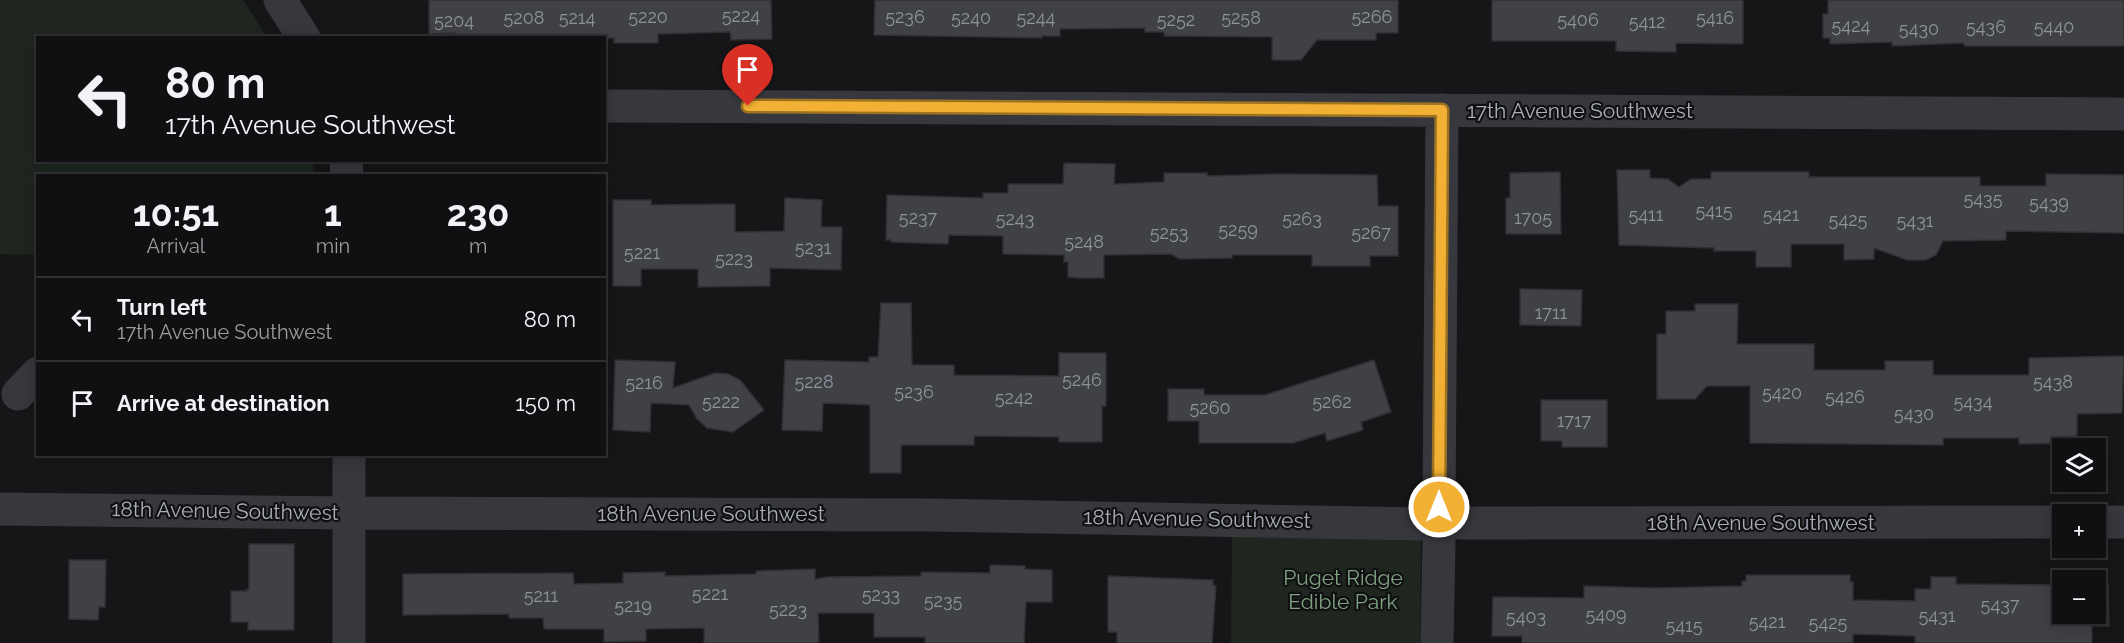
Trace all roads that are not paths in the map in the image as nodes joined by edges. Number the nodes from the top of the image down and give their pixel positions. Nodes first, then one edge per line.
1 (279, 0) edge
2 (302, 36) edge
3 (606, 106) edge
4 (1442, 110) junction
5 (2124, 114) edge
6 (349, 456) edge
7 (0, 509) edge
8 (349, 513) junction
9 (2052, 522) edge
10 (2106, 522) edge
11 (2124, 522) edge
12 (1440, 524) junction
13 (348, 643) edge
14 (1437, 643) edge

1 - 2 street
3 - 4 street, 17th Avenue Southwest
4 - 5 street, 17th Avenue Southwest
4 - 12 street
6 - 8 street
7 - 8 street, 18th Avenue Southwest
8 - 12 street, 18th Avenue Southwest
8 - 13 street
9 - 12 street, 18th Avenue Southwest
10 - 11 street
12 - 14 street

